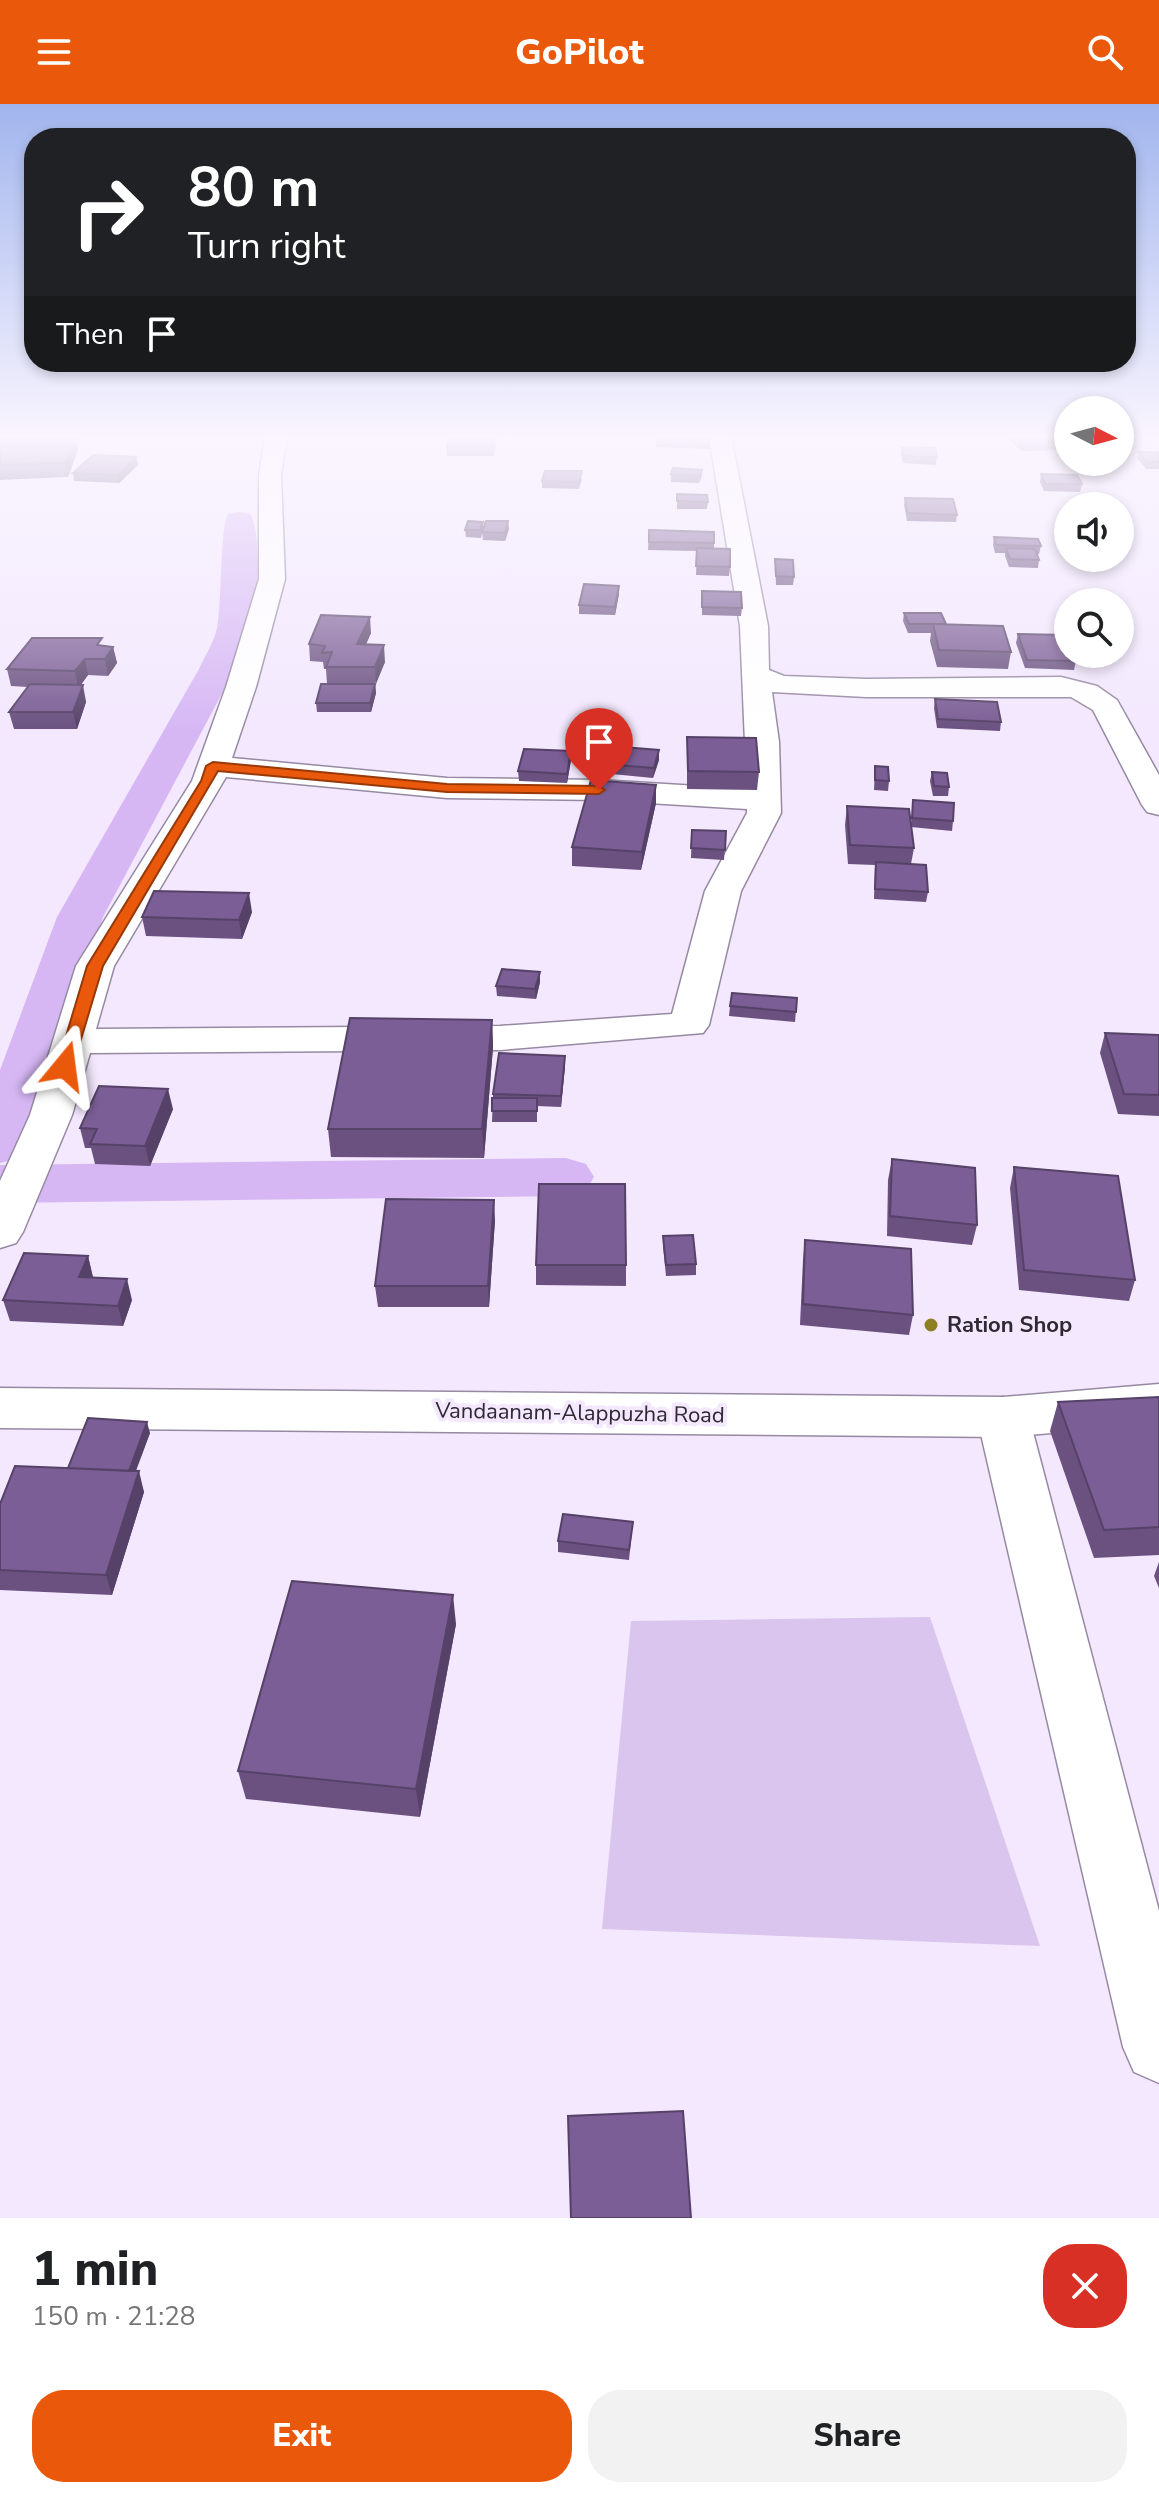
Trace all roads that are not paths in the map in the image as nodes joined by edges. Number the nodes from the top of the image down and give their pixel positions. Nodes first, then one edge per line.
1 (271, 535) edge
2 (739, 535) edge
3 (755, 675) junction
4 (213, 766) junction
5 (764, 800) junction
6 (1159, 805) edge
7 (72, 1041) junction
8 (6, 1217) edge
9 (1159, 1404) edge
10 (0, 1408) edge
11 (1003, 1417) junction
12 (1159, 2047) edge

1 - 4 street
2 - 3 street
3 - 5 street
3 - 6 street
4 - 5 street
4 - 7 street
5 - 7 street
7 - 8 street
9 - 11 street, Vandaanam-Alappuzha Road
10 - 11 street, Vandaanam-Alappuzha Road
11 - 12 street

